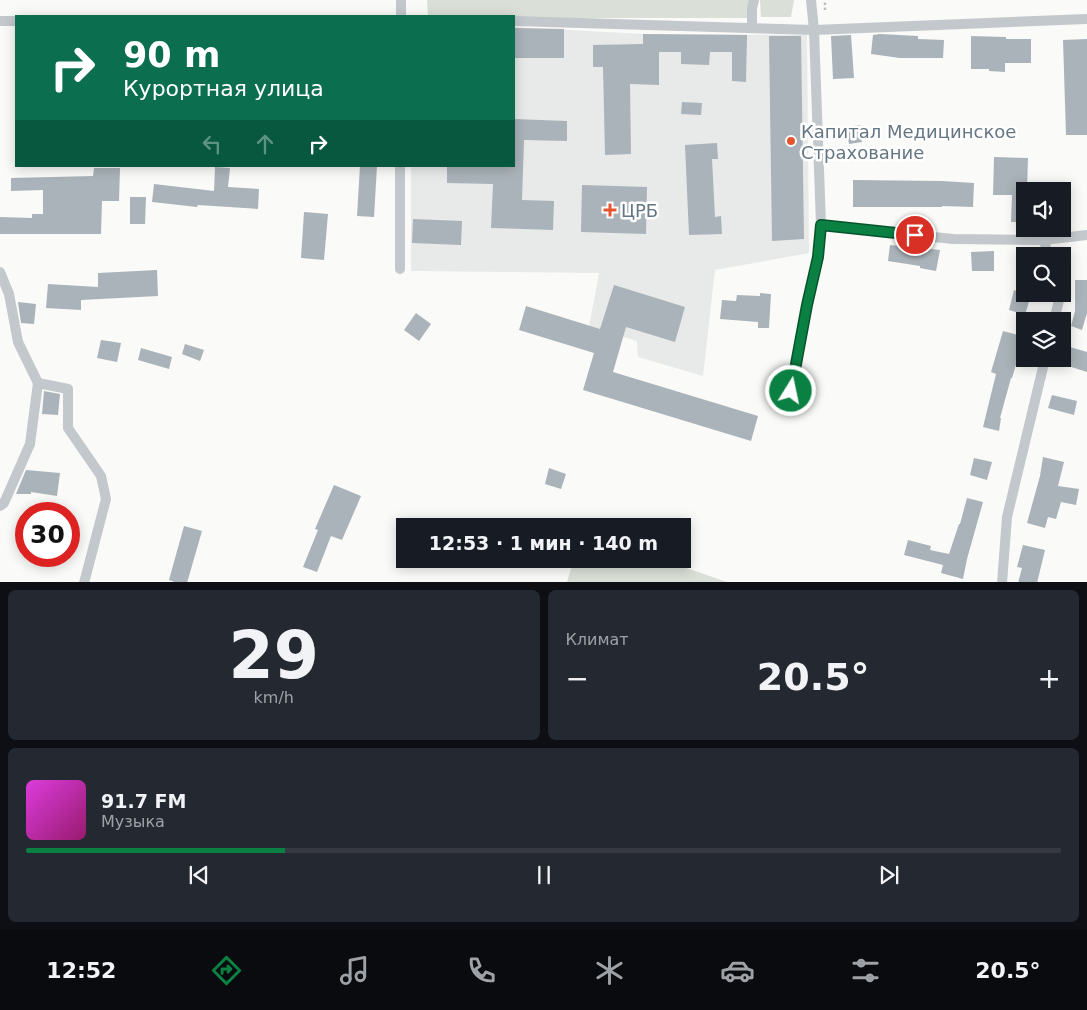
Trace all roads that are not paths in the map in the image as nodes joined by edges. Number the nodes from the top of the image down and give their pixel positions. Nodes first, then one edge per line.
1 (401, 0) edge
2 (754, 0) edge
3 (811, 0) edge
4 (402, 15) edge
5 (1087, 19) edge
6 (0, 21) edge
7 (15, 21) edge
8 (515, 21) edge
9 (752, 28) junction
10 (814, 30) junction
11 (400, 167) edge
12 (821, 225) junction
13 (1087, 235) edge
14 (1044, 240) junction
15 (1046, 247) edge
16 (400, 269) dead end
17 (0, 272) edge
18 (1043, 367) edge
19 (38, 383) junction
20 (791, 391) dead end
21 (0, 506) edge
22 (84, 582) edge
23 (1002, 582) edge

1 - 4 street
2 - 9 street
3 - 10 street
5 - 10 street
6 - 7 street
8 - 9 street
9 - 10 street
10 - 12 street
11 - 16 street
12 - 14 street
12 - 20 street
13 - 14 street
14 - 15 street
17 - 19 street
18 - 23 street
19 - 21 street
19 - 22 street

